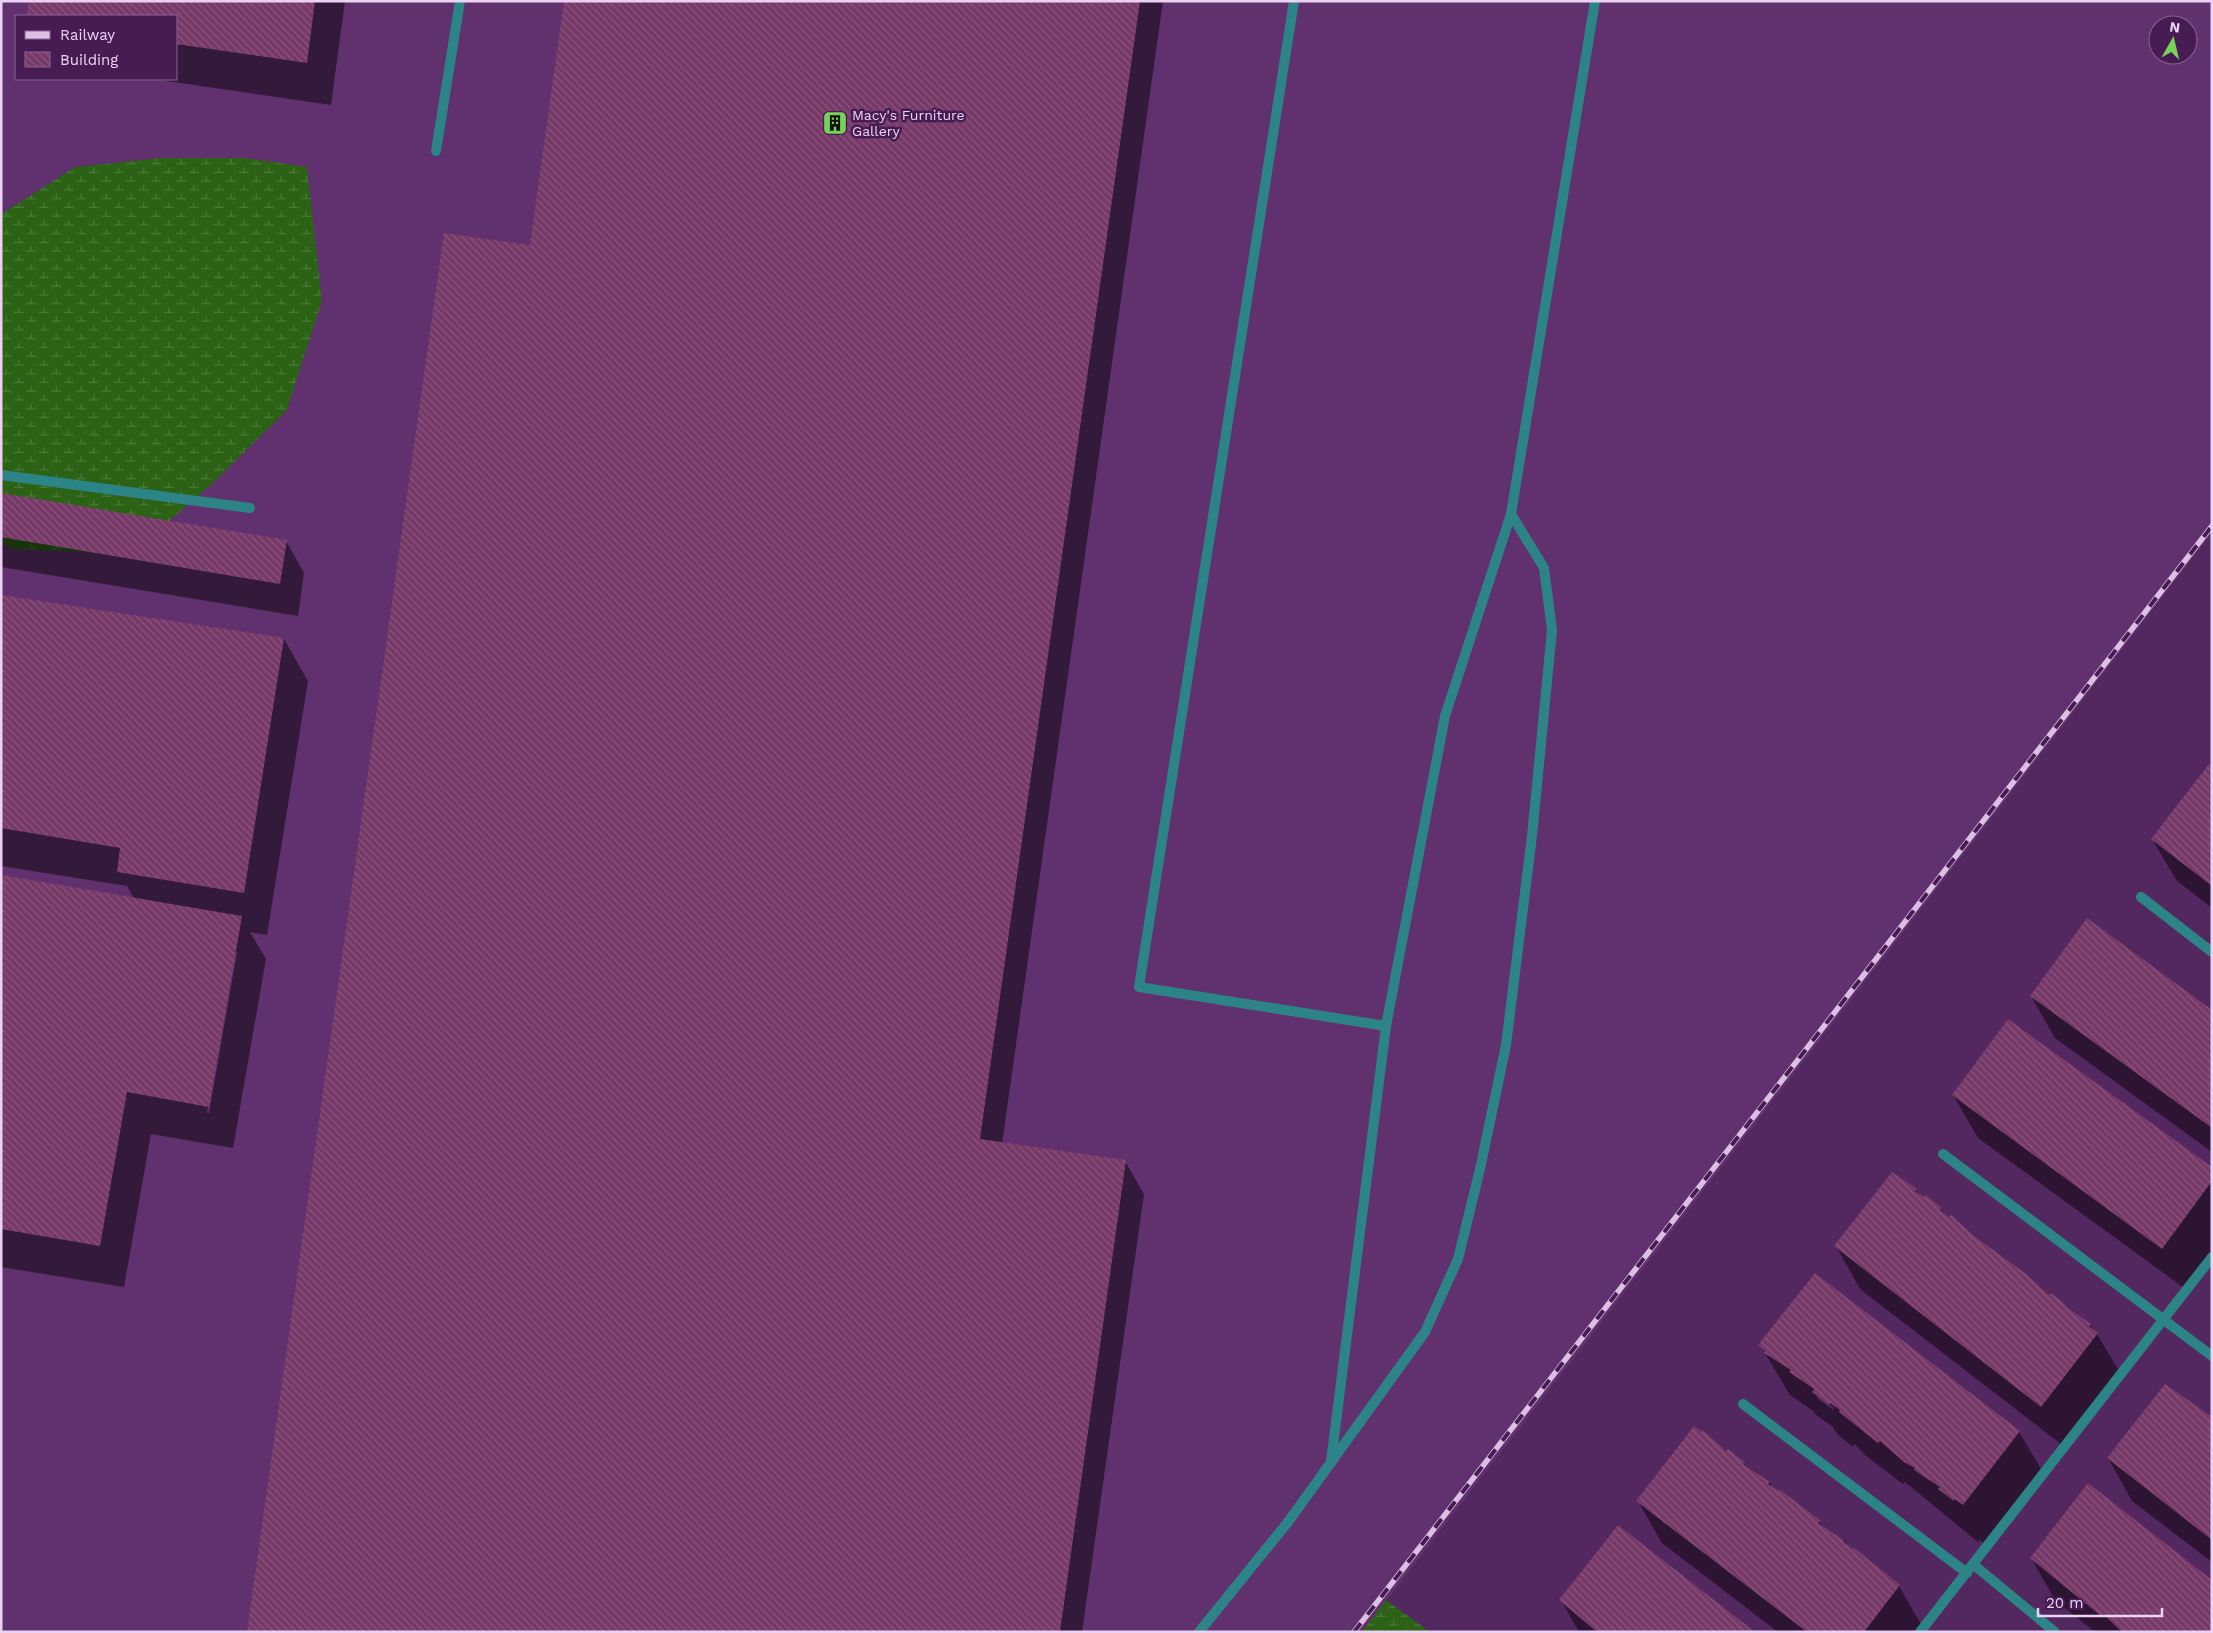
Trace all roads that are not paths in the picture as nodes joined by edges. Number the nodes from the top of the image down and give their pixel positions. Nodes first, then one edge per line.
1 (460, 1) edge
2 (1294, 1) edge
3 (1596, 1) edge
4 (436, 151) dead end
5 (1, 475) edge
6 (250, 508) dead end
7 (1511, 514) junction
8 (2141, 898) dead end
9 (2212, 952) edge
10 (1386, 1026) junction
11 (1943, 1154) dead end
12 (2212, 1257) edge
13 (2164, 1319) junction
14 (2212, 1356) edge
15 (1743, 1404) dead end
16 (1330, 1462) junction
17 (1970, 1569) junction
18 (1199, 1632) edge
19 (1920, 1632) edge
20 (2055, 1632) edge

1 - 4 lane
2 - 10 lane
3 - 7 lane
5 - 6 lane
7 - 10 lane
7 - 16 lane
8 - 9 lane
10 - 16 lane
11 - 13 lane
12 - 13 lane
13 - 14 lane
13 - 17 lane
15 - 17 lane
16 - 18 lane
17 - 19 lane
17 - 20 lane

